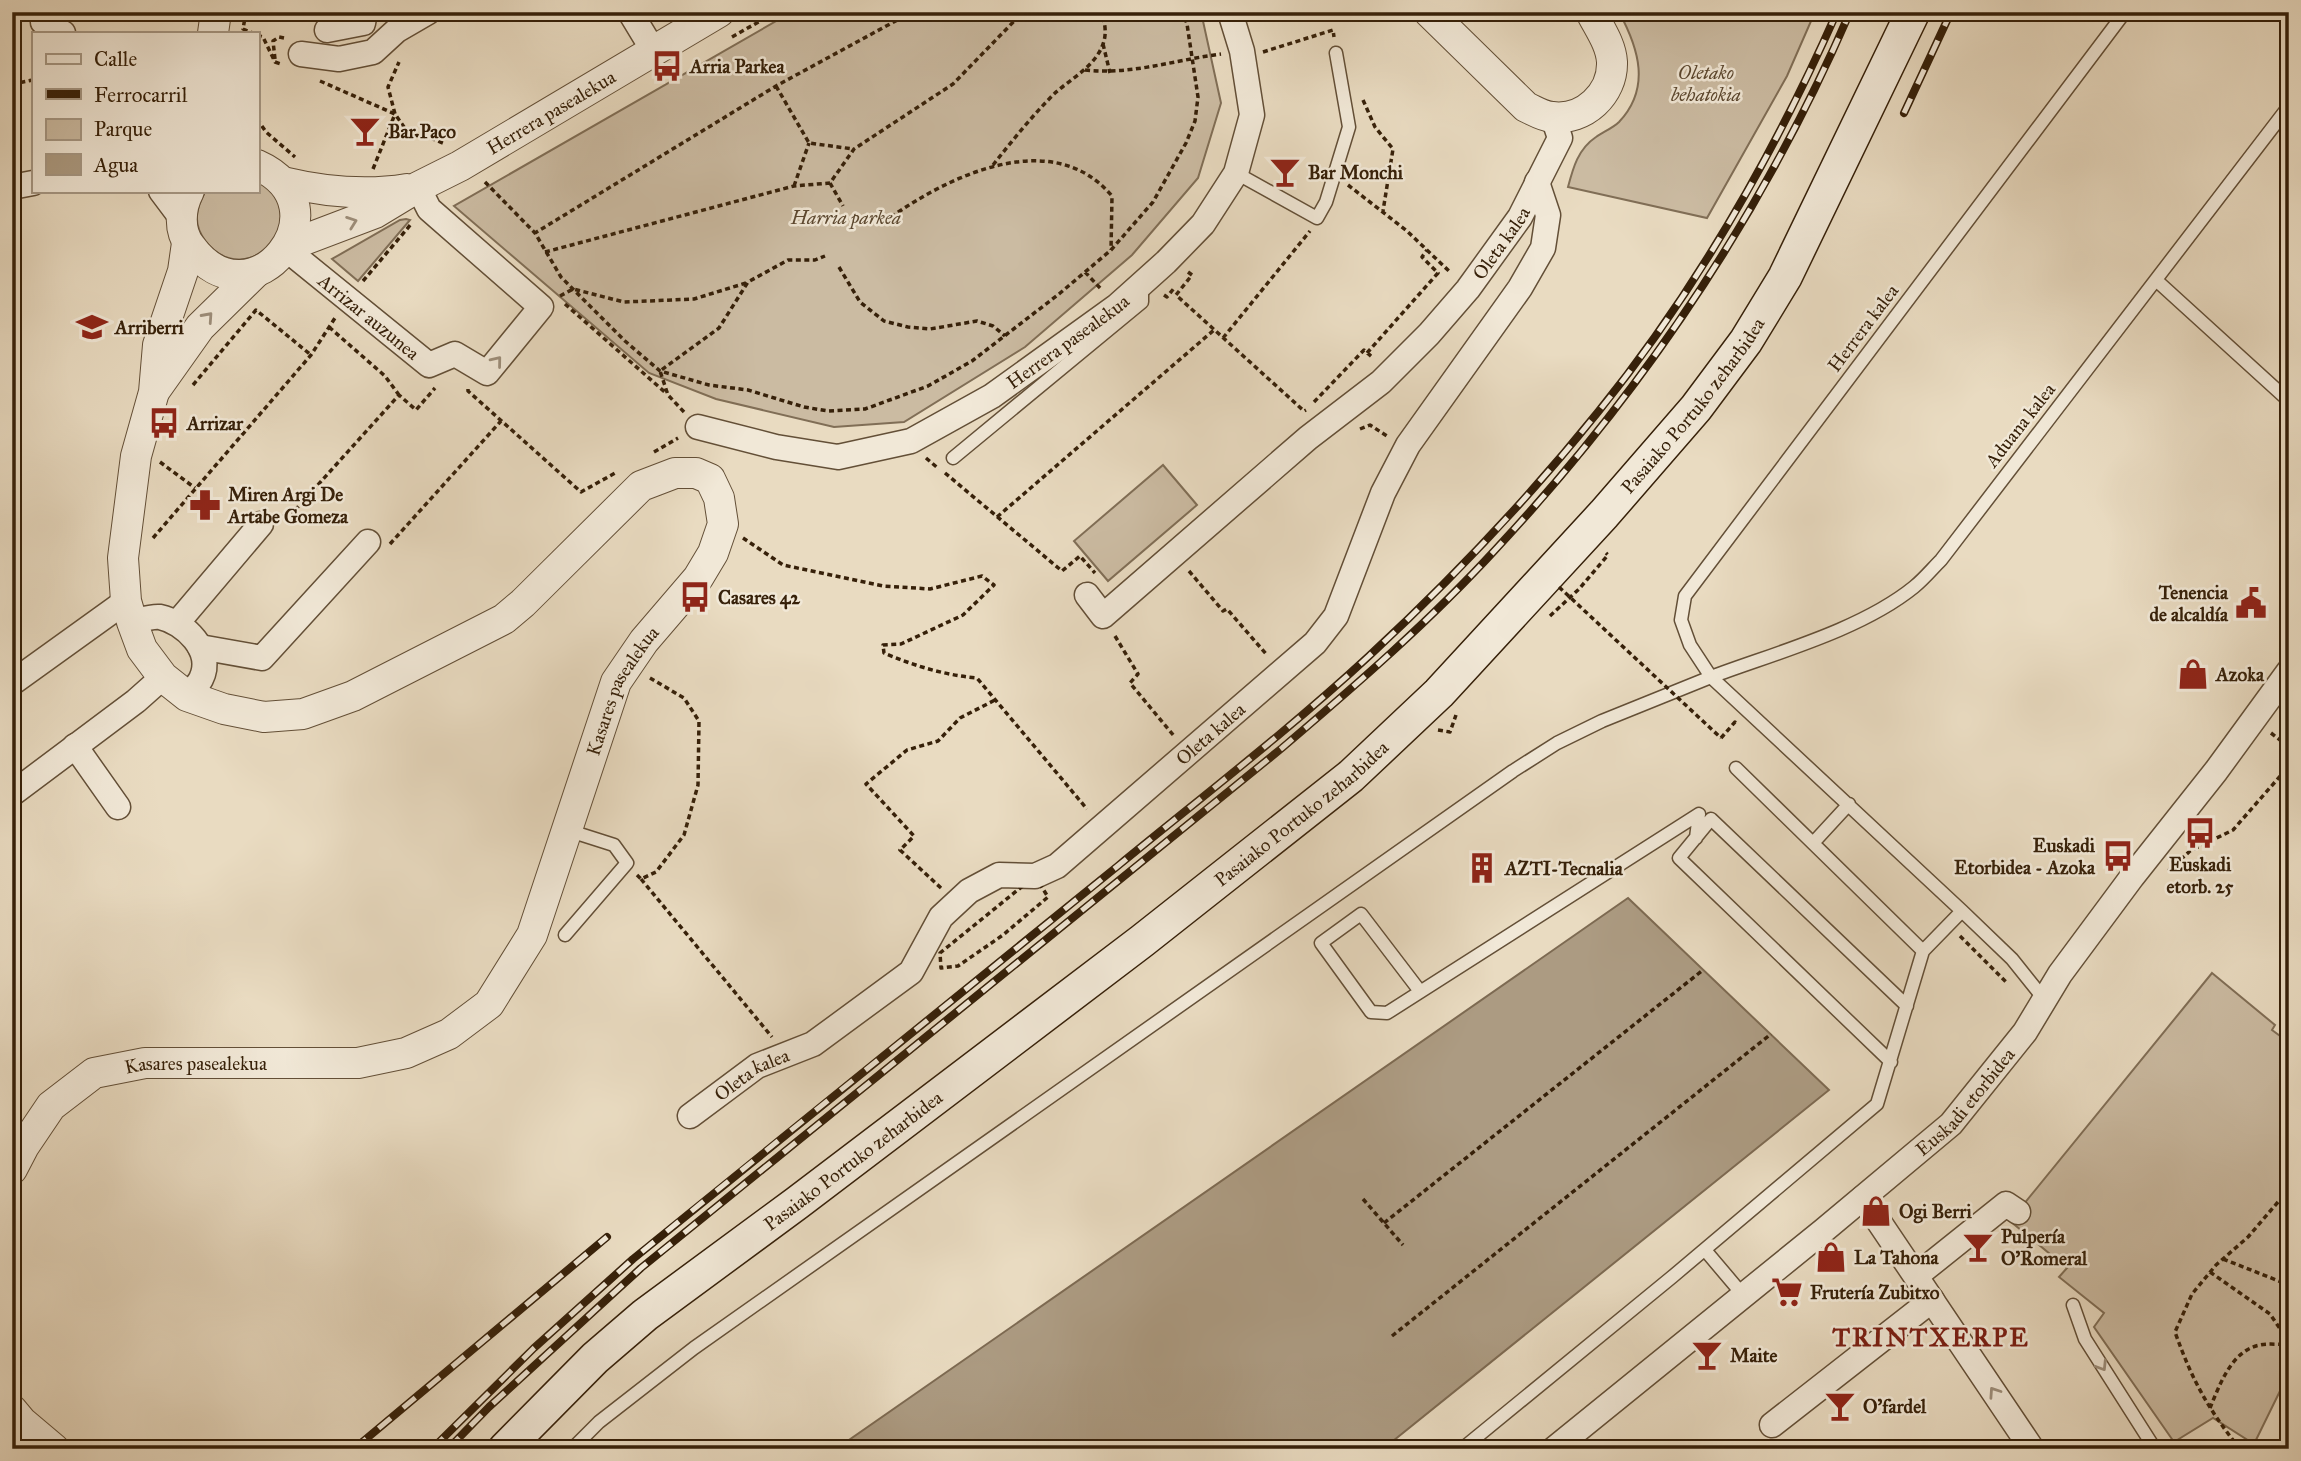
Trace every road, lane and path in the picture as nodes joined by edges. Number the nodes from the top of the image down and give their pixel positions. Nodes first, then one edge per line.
1 (44, 12) edge
2 (216, 12) edge
3 (246, 12) edge
4 (365, 12) edge
5 (428, 12) edge
6 (630, 12) edge
7 (719, 12) edge
8 (912, 12) edge
9 (1023, 12) edge
10 (1101, 12) edge
11 (1183, 12) edge
12 (1230, 12) edge
13 (1429, 12) edge
14 (1591, 12) edge
15 (1913, 12) edge
16 (2125, 12) edge
17 (327, 30) dead end
18 (61, 32) edge
19 (213, 32) edge
20 (250, 32) edge
21 (1317, 35) dead end
22 (259, 36) edge
23 (273, 41) dead end
24 (1103, 44) junction
25 (653, 50) junction
26 (1336, 52) dead end
27 (1261, 53) dead end
28 (401, 55) dead end
29 (1192, 58) junction
30 (294, 61) joint
31 (275, 62) junction
32 (1085, 70) junction
33 (1110, 73) junction
34 (311, 77) dead end
35 (32, 80) edge
36 (12, 84) edge
37 (776, 86) junction
38 (2289, 106) edge
39 (395, 114) junction
40 (1553, 117) junction
41 (1375, 127) dead end
42 (809, 143) junction
43 (448, 145) dead end
44 (854, 149) junction
45 (379, 154) dead end
46 (993, 166) junction
47 (267, 167) edge
48 (1236, 173) junction
49 (1335, 176) junction
50 (482, 179) dead end
51 (32, 183) edge
52 (830, 183) junction
53 (1537, 183) junction
54 (794, 186) junction
55 (12, 187) edge
56 (162, 192) edge
57 (189, 192) edge
58 (424, 198) junction
59 (843, 206) dead end
60 (1383, 211) junction
61 (891, 217) dead end
62 (1317, 218) junction
63 (185, 231) junction
64 (535, 233) junction
65 (287, 247) junction
66 (1111, 250) junction
67 (1427, 250) junction
68 (545, 252) junction
69 (825, 256) dead end
70 (839, 267) dead end
71 (255, 272) junction
72 (1188, 272) dead end
73 (2156, 279) junction
74 (748, 282) junction
75 (1142, 284) junction
76 (573, 289) junction
77 (1468, 289) junction
78 (558, 298) dead end
79 (348, 299) junction
80 (329, 327) junction
81 (1214, 330) junction
82 (1005, 336) junction
83 (1223, 338) junction
84 (311, 355) junction
85 (660, 371) junction
86 (463, 373) junction
87 (439, 384) dead end
88 (187, 391) dead end
89 (468, 391) junction
90 (154, 392) junction
91 (399, 395) junction
92 (668, 395) junction
93 (2289, 401) edge
94 (501, 421) junction
95 (698, 427) joint
96 (1349, 434) dead end
97 (1408, 445) junction
98 (922, 455) dead end
99 (136, 456) junction
100 (953, 458) dead end
101 (195, 488) junction
102 (581, 492) dead end
103 (997, 517) junction
104 (261, 524) joint
105 (723, 524) junction
106 (368, 542) joint
107 (146, 546) dead end
108 (1175, 555) junction
109 (1559, 587) dead end
110 (1087, 595) joint
111 (129, 612) junction
112 (1103, 616) junction
113 (178, 622) junction
114 (200, 648) junction
115 (627, 665) junction
116 (2289, 671) edge
117 (1282, 673) junction
118 (163, 677) junction
119 (1711, 677) junction
120 (12, 683) edge
121 (187, 696) junction
122 (995, 700) junction
123 (1457, 714) dead end
124 (1436, 729) dead end
125 (1744, 731) dead end
126 (75, 746) junction
127 (1188, 753) junction
128 (2289, 766) edge
129 (1735, 768) dead end
130 (12, 794) edge
131 (1849, 804) junction
132 (118, 807) dead end
133 (1101, 827) junction
134 (567, 830) junction
135 (1696, 838) junction
136 (1814, 842) junction
137 (627, 863) junction
138 (1035, 876) junction
139 (2132, 877) junction
140 (641, 879) junction
141 (945, 892) dead end
142 (1048, 897) dead end
143 (1962, 911) junction
144 (1949, 925) junction
145 (565, 935) dead end
146 (1923, 951) junction
147 (1703, 970) dead end
148 (2011, 987) dead end
149 (1419, 990) junction
150 (2044, 999) junction
151 (1908, 1006) junction
152 (1771, 1034) dead end
153 (787, 1054) junction
154 (1891, 1062) junction
155 (690, 1116) dead end
156 (12, 1169) edge
157 (1863, 1198) junction
158 (1363, 1199) dead end
159 (2278, 1202) dead end
160 (2018, 1212) dead end
161 (1384, 1223) junction
162 (1403, 1245) dead end
163 (1705, 1250) junction
164 (2222, 1259) junction
165 (2210, 1272) junction
166 (1916, 1276) junction
167 (2289, 1285) edge
168 (1743, 1295) junction
169 (1932, 1300) junction
170 (2073, 1304) dead end
171 (1392, 1336) dead end
172 (2289, 1343) edge
173 (2210, 1408) junction
174 (12, 1410) edge
175 (1772, 1425) dead end
176 (54, 1449) edge
177 (505, 1449) edge
178 (572, 1449) edge
179 (1462, 1449) edge
180 (1554, 1449) edge
181 (2032, 1449) edge
182 (2155, 1449) edge
183 (2194, 1449) edge
184 (2221, 1449) edge
185 (2240, 1449) edge

1 - 18 street
2 - 19 street
3 - 20 path
4 - 17 street
5 - 30 street
6 - 25 street
7 - 25 street, Herrera pasealekua
8 - 37 path
9 - 44 path
10 - 24 path
11 - 29 path
12 - 48 street, Herrera pasealekua
13 - 40 street
14 - 40 street
15 - 177 main road, Pasaiako Portuko zeharbidea
16 - 119 lane, Herrera kalea
21 - 27 path
22 - 31 path
23 - 31 path
24 - 32 path
24 - 33 path
25 - 58 street, Herrera pasealekua
26 - 49 lane
28 - 39 path
29 - 33 path
29 - 66 path
30 - 31 path
32 - 33 path
32 - 46 path
34 - 39 path
35 - 36 path
37 - 42 path
37 - 64 path
38 - 73 lane, Aduana kalea
39 - 43 path
39 - 45 path
40 - 53 street, Oleta kalea
41 - 60 path
42 - 44 path
42 - 54 path
44 - 52 path
46 - 61 path
46 - 66 path
47 - 58 street, Herrera pasealekua
47 - 65 street
48 - 62 lane
48 - 75 street, Herrera pasealekua
49 - 60 path
49 - 62 lane
50 - 64 path
51 - 55 street
52 - 54 path
52 - 59 path
53 - 77 street, Oleta kalea
53 - 97 street, Oleta kalea
54 - 68 path
56 - 63 street
57 - 63 street
65 -> 58 street, Herrera pasealekua
58 - 79 path
86 -> 58 street, Arrizar auzunea
60 - 67 path
62 - 83 path
63 - 71 street
63 - 90 street
64 - 68 path
65 - 71 street
65 - 79 street, Arrizar auzunea
66 - 82 path
67 - 77 path
67 - 83 path
68 - 76 path
69 - 74 path
70 - 82 path
90 -> 71 street
72 - 81 path
73 - 93 lane
73 - 119 lane, Aduana kalea
74 - 76 path
74 - 85 path
75 - 95 street, Herrera pasealekua
75 - 100 lane
76 - 85 path
77 - 108 street, Oleta kalea
78 - 92 path
79 - 80 path
79 - 86 street, Arrizar auzunea
80 - 84 path
80 - 91 path
81 - 83 path
81 - 103 path
82 - 85 path
84 - 88 path
84 - 101 path
85 - 92 path
86 - 89 path
86 - 89 path
87 - 91 path
89 - 94 path
90 - 99 street
91 - 104 path
92 - 95 path
94 - 102 path
94 - 106 path
96 - 97 path
97 - 117 street, Oleta kalea
98 - 103 path
99 - 101 path
99 - 111 street
101 - 107 path
103 - 110 path
104 - 113 street
105 - 115 street, Kasares pasealekua
105 - 121 street
105 - 122 path
106 - 114 street
108 - 112 street, Oleta kalea
108 - 117 path
109 - 125 path, bridge
110 - 112 street
111 - 113 street
111 - 118 street
111 - 120 street
112 - 127 path
113 - 114 street
114 - 121 street
115 - 134 street, Kasares pasealekua
115 - 140 path
116 - 139 street, Euskadi etorbidea
117 - 127 street, Oleta kalea
118 - 121 street
118 - 126 street
119 - 131 lane, Herrera kalea
119 - 178 lane, Aduana kalea
122 - 133 path
122 - 141 path
123 - 124 path
126 - 130 street
126 - 132 street
127 - 133 street, Oleta kalea
128 - 139 path
129 - 136 lane
131 - 136 lane
131 - 143 lane, Herrera kalea
133 - 138 street, Oleta kalea
134 - 137 lane
134 - 156 street, Kasares pasealekua
135 - 149 lane
135 - 151 lane
135 - 154 lane
136 - 146 lane
137 - 140 path
137 - 145 lane
138 - 142 path
138 - 153 street, Oleta kalea
139 - 150 street, Euskadi etorbidea
140 - 153 path
143 - 144 lane
143 - 150 lane, Herrera kalea
144 - 146 lane
144 - 148 path
146 - 151 lane
147 - 161 path
149 - 149 lane
150 - 157 street, Euskadi etorbidea
151 - 154 lane
152 - 171 path
153 - 155 street, Oleta kalea
154 - 163 lane
157 - 166 street
157 - 168 street, Euskadi etorbidea
158 - 161 path
159 - 164 path
160 - 166 street
161 - 162 path
163 - 168 lane
163 - 179 lane
164 - 165 path
164 - 167 path
165 - 172 path
165 - 173 path
166 - 169 street
168 - 180 street, Euskadi etorbidea
169 - 175 street
181 -> 169 street
170 -> 182 lane
172 - 173 path
173 - 185 path
174 - 176 street
183 - 184 path

